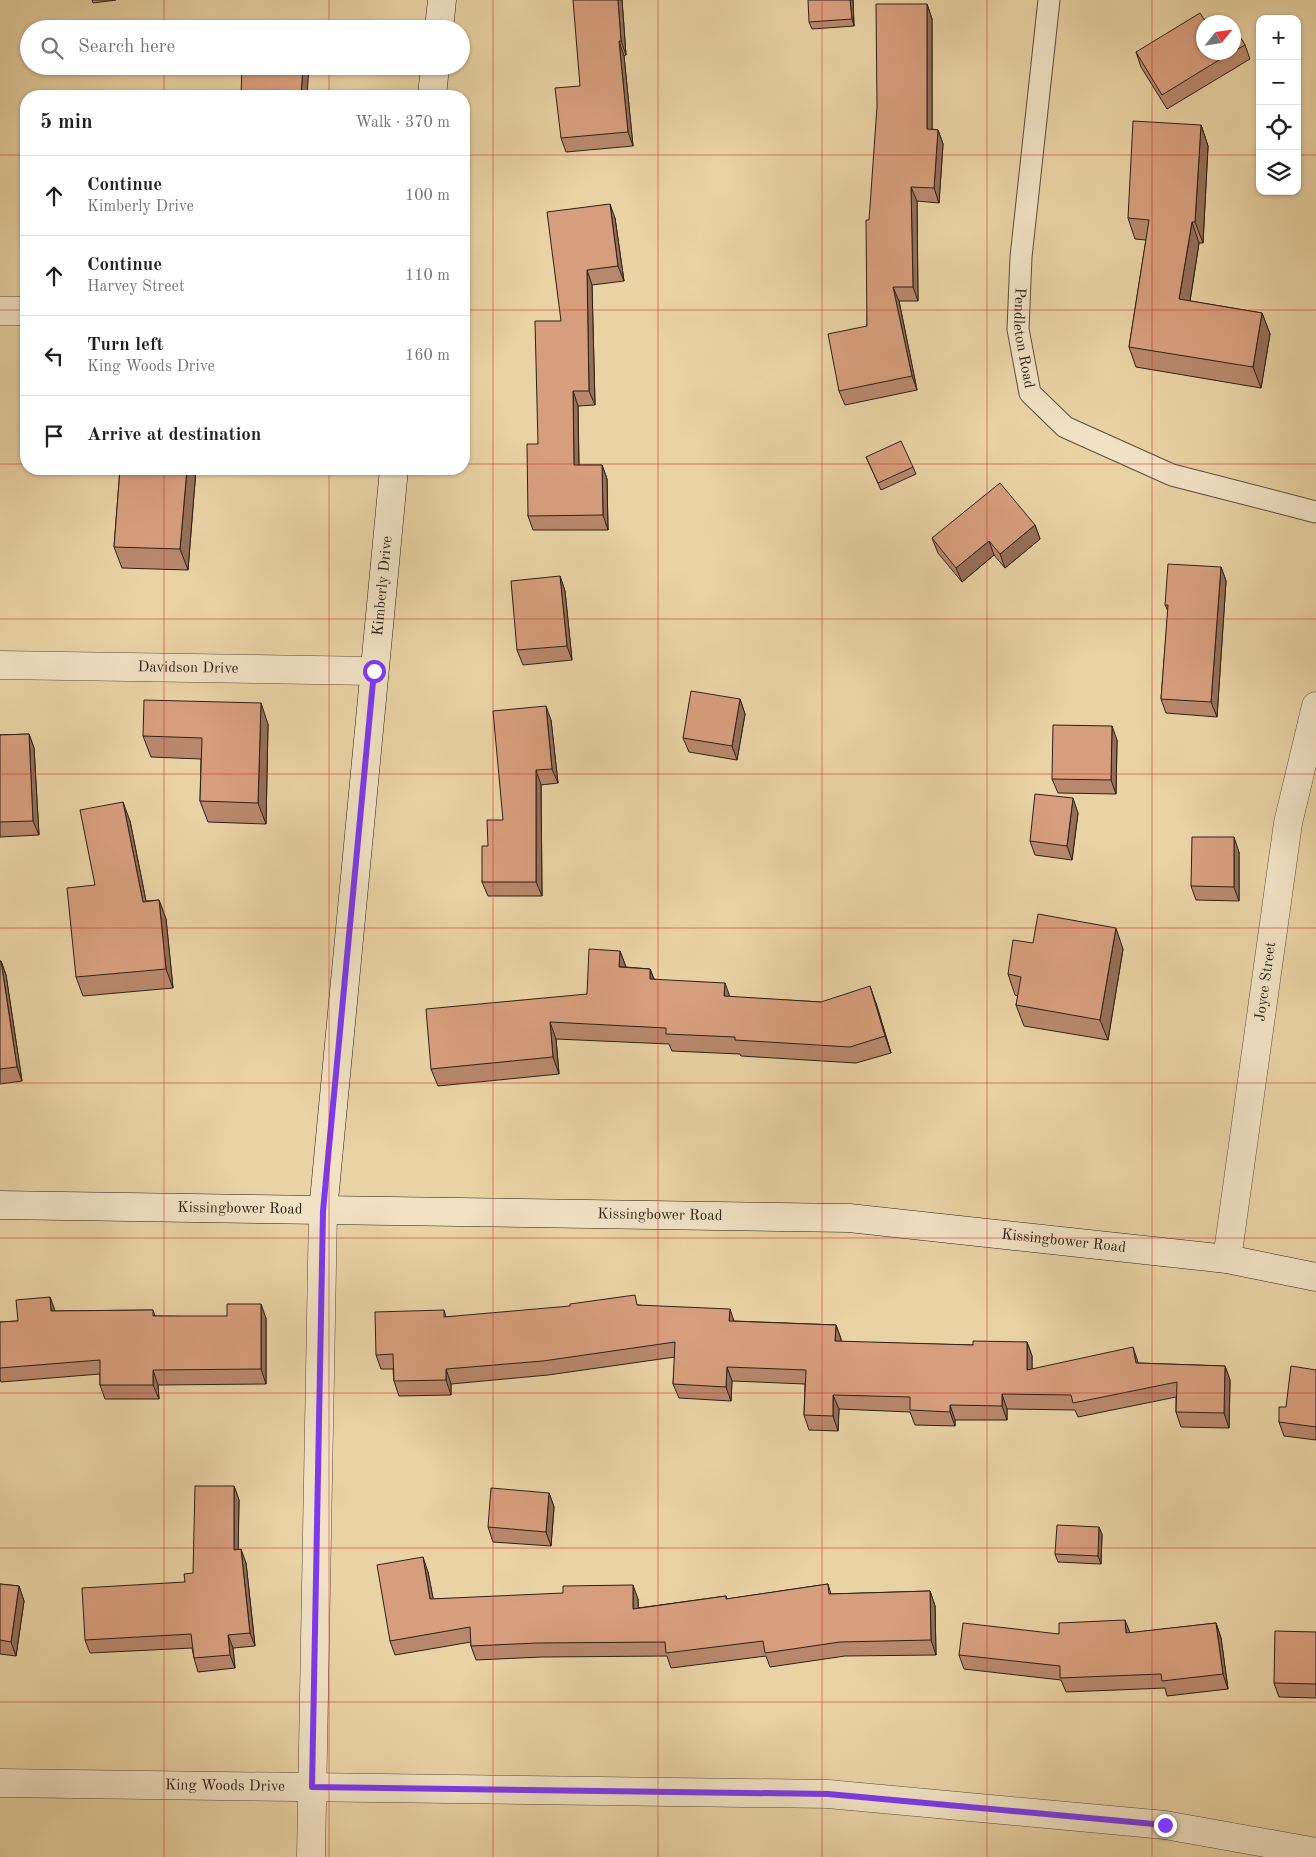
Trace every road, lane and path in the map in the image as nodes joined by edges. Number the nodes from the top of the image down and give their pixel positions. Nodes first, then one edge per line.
1 (442, 0) edge
2 (1049, 0) edge
3 (440, 20) edge
4 (434, 75) edge
5 (433, 90) edge
6 (0, 311) edge
7 (20, 311) edge
8 (393, 475) edge
9 (1316, 512) edge
10 (0, 665) edge
11 (374, 671) junction
12 (1316, 706) edge
13 (0, 1205) edge
14 (323, 1211) junction
15 (1227, 1259) junction
16 (1316, 1277) edge
17 (0, 1783) edge
18 (312, 1787) junction
19 (1316, 1852) edge
20 (311, 1857) edge

1 - 3 street
2 - 9 lane, Pendleton Road
4 - 5 street
6 - 7 street
8 - 11 street, Kimberly Drive
10 - 11 street, Davidson Drive
11 - 14 street, Kimberly Drive
12 - 15 street, Joyce Street
13 - 14 street, Kissingbower Road
14 - 15 street, Kissingbower Road
14 - 18 street, Kimberly Drive
15 - 16 street, Kissingbower Road
17 - 18 street, King Woods Drive
18 - 19 street, King Woods Drive
18 - 20 street, Kimberly Drive

